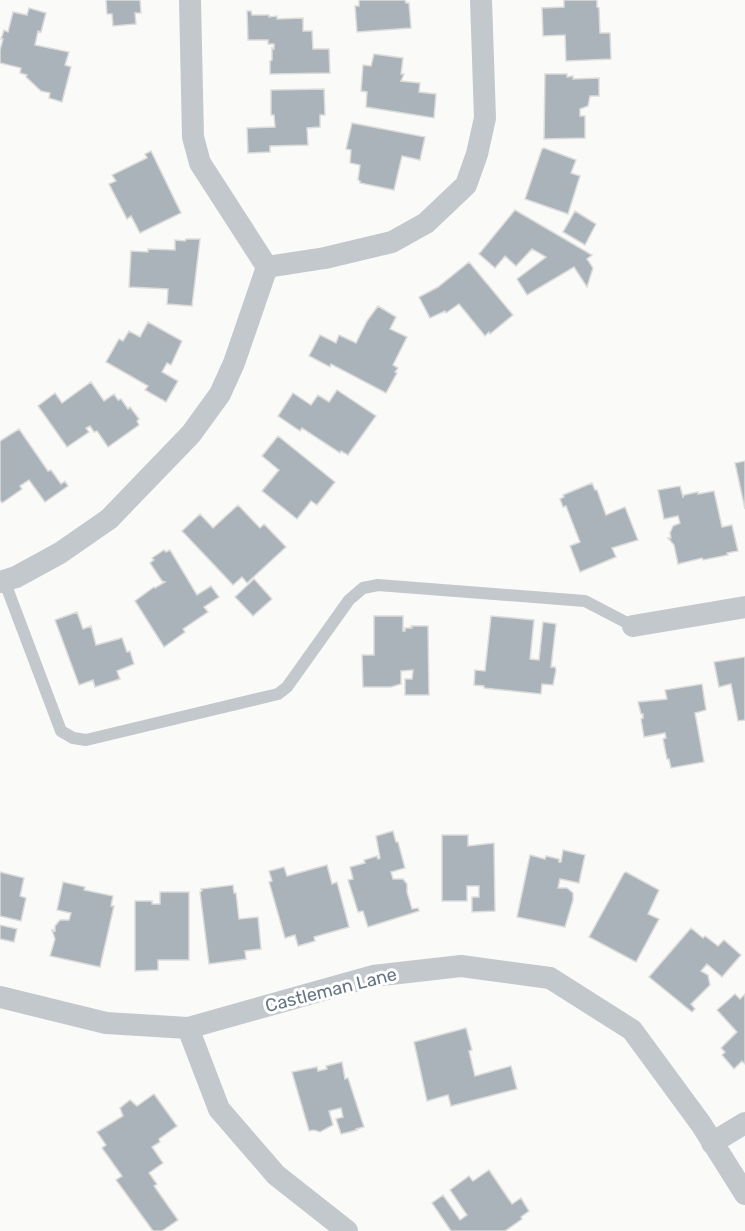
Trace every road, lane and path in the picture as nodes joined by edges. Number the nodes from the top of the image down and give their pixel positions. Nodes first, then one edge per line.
1 (190, 0) edge
2 (481, 0) edge
3 (267, 267) junction
4 (2, 581) edge
5 (745, 608) edge
6 (633, 626) joint
7 (0, 998) edge
8 (188, 1028) junction
9 (745, 1123) edge
10 (712, 1143) junction
11 (745, 1194) edge
12 (347, 1231) edge

1 - 3 street
2 - 3 street
3 - 4 street
4 - 6 lane
5 - 6 street
7 - 8 street, Castleman Lane
8 - 10 street, Castleman Lane
8 - 12 street
9 - 10 street
10 - 11 street, Castleman Lane

